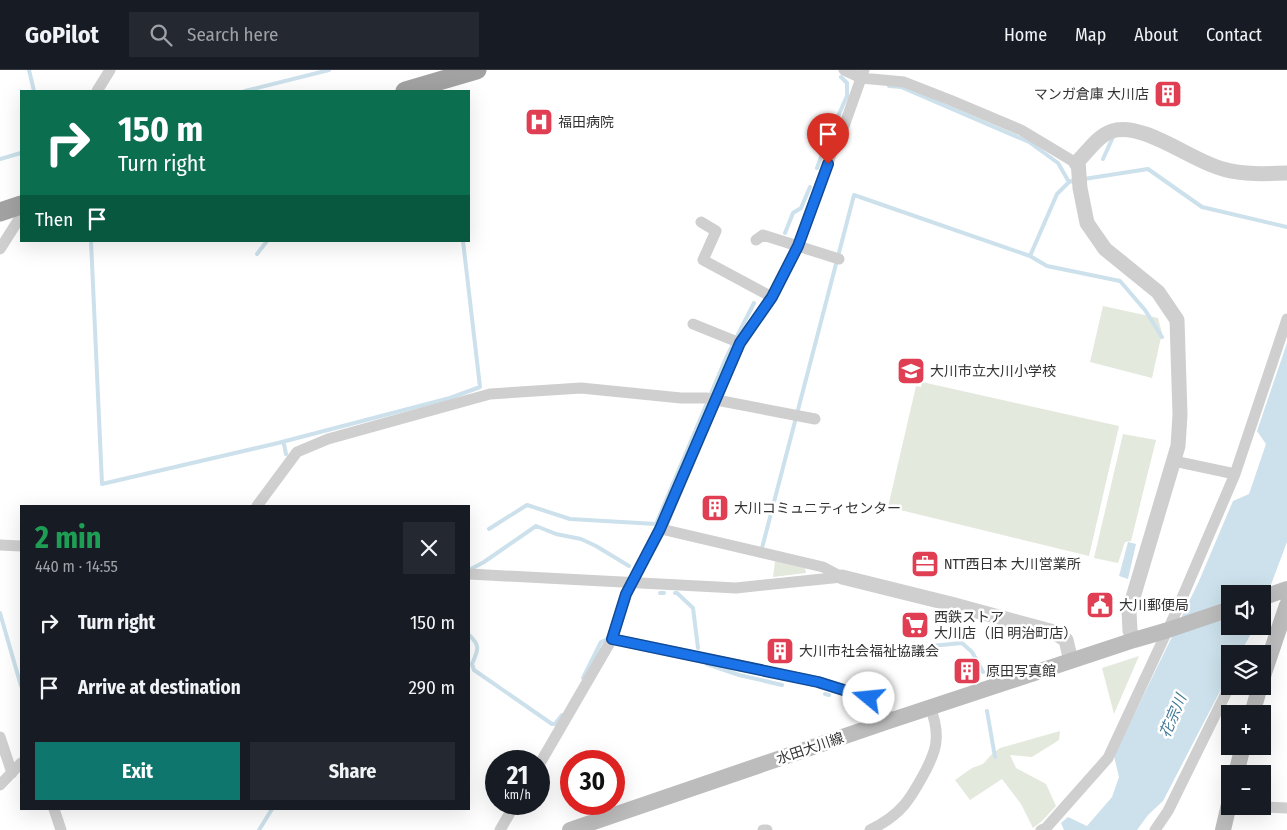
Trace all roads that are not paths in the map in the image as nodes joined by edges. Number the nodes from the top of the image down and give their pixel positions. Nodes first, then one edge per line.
1 (110, 70) edge
2 (477, 70) edge
3 (844, 70) edge
4 (863, 74) edge
5 (98, 90) edge
6 (408, 90) edge
7 (1077, 162) junction
8 (1287, 173) edge
9 (20, 205) edge
10 (0, 212) edge
11 (20, 218) edge
12 (701, 222) dead end
13 (756, 240) dead end
14 (798, 246) junction
15 (0, 249) edge
16 (836, 258) dead end
17 (772, 297) junction
18 (1287, 319) edge
19 (693, 324) dead end
20 (735, 341) junction
21 (710, 399) junction
22 (815, 419) dead end
23 (1174, 461) junction
24 (1235, 474) junction
25 (259, 505) edge
26 (660, 529) junction
27 (0, 545) edge
28 (20, 546) edge
29 (470, 574) edge
30 (842, 577) junction
31 (632, 582) junction
32 (1287, 589) edge
33 (1271, 595) edge
34 (1287, 605) edge
35 (1221, 612) edge
36 (612, 639) junction
37 (1134, 640) junction
38 (1271, 652) edge
39 (1071, 661) junction
40 (1225, 695) edge
41 (930, 707) junction
42 (889, 721) junction
43 (0, 737) edge
44 (548, 750) edge
45 (20, 764) edge
46 (12, 773) junction
47 (0, 785) edge
48 (1271, 807) edge
49 (1287, 808) edge
50 (54, 810) edge
51 (509, 815) edge
52 (1228, 815) edge
53 (62, 830) edge
54 (500, 830) edge
55 (570, 830) edge
56 (870, 830) edge
57 (1041, 830) edge
58 (1155, 830) edge
59 (1223, 830) edge

1 - 5 street
2 - 6 highway
3 - 4 street
4 - 7 street
4 - 14 street
7 - 8 street
7 - 23 street
9 - 10 highway
11 - 15 street
12 - 17 street
13 - 14 street
14 - 16 street
14 - 17 street
17 - 20 street
18 - 24 street
19 - 20 street
20 - 21 street
21 - 22 street
21 - 25 street
21 - 26 street
23 - 24 street
23 - 37 street
24 - 57 street
26 - 30 street
26 - 31 street
27 - 28 street
29 - 31 street
30 - 31 street
30 - 39 street
31 - 36 street
32 - 33 main road
34 - 38 main road
35 - 37 main road, 水田大川線, bridge
36 - 42 street
36 - 44 street
37 - 39 main road, 水田大川線
39 - 41 main road, 水田大川線
40 - 58 street
41 - 42 main road, 水田大川線
41 - 56 street
42 - 55 main road, 水田大川線
43 - 46 street
45 - 46 street
46 - 47 street
48 - 49 street
50 - 53 street
51 - 54 street
52 - 59 main road

